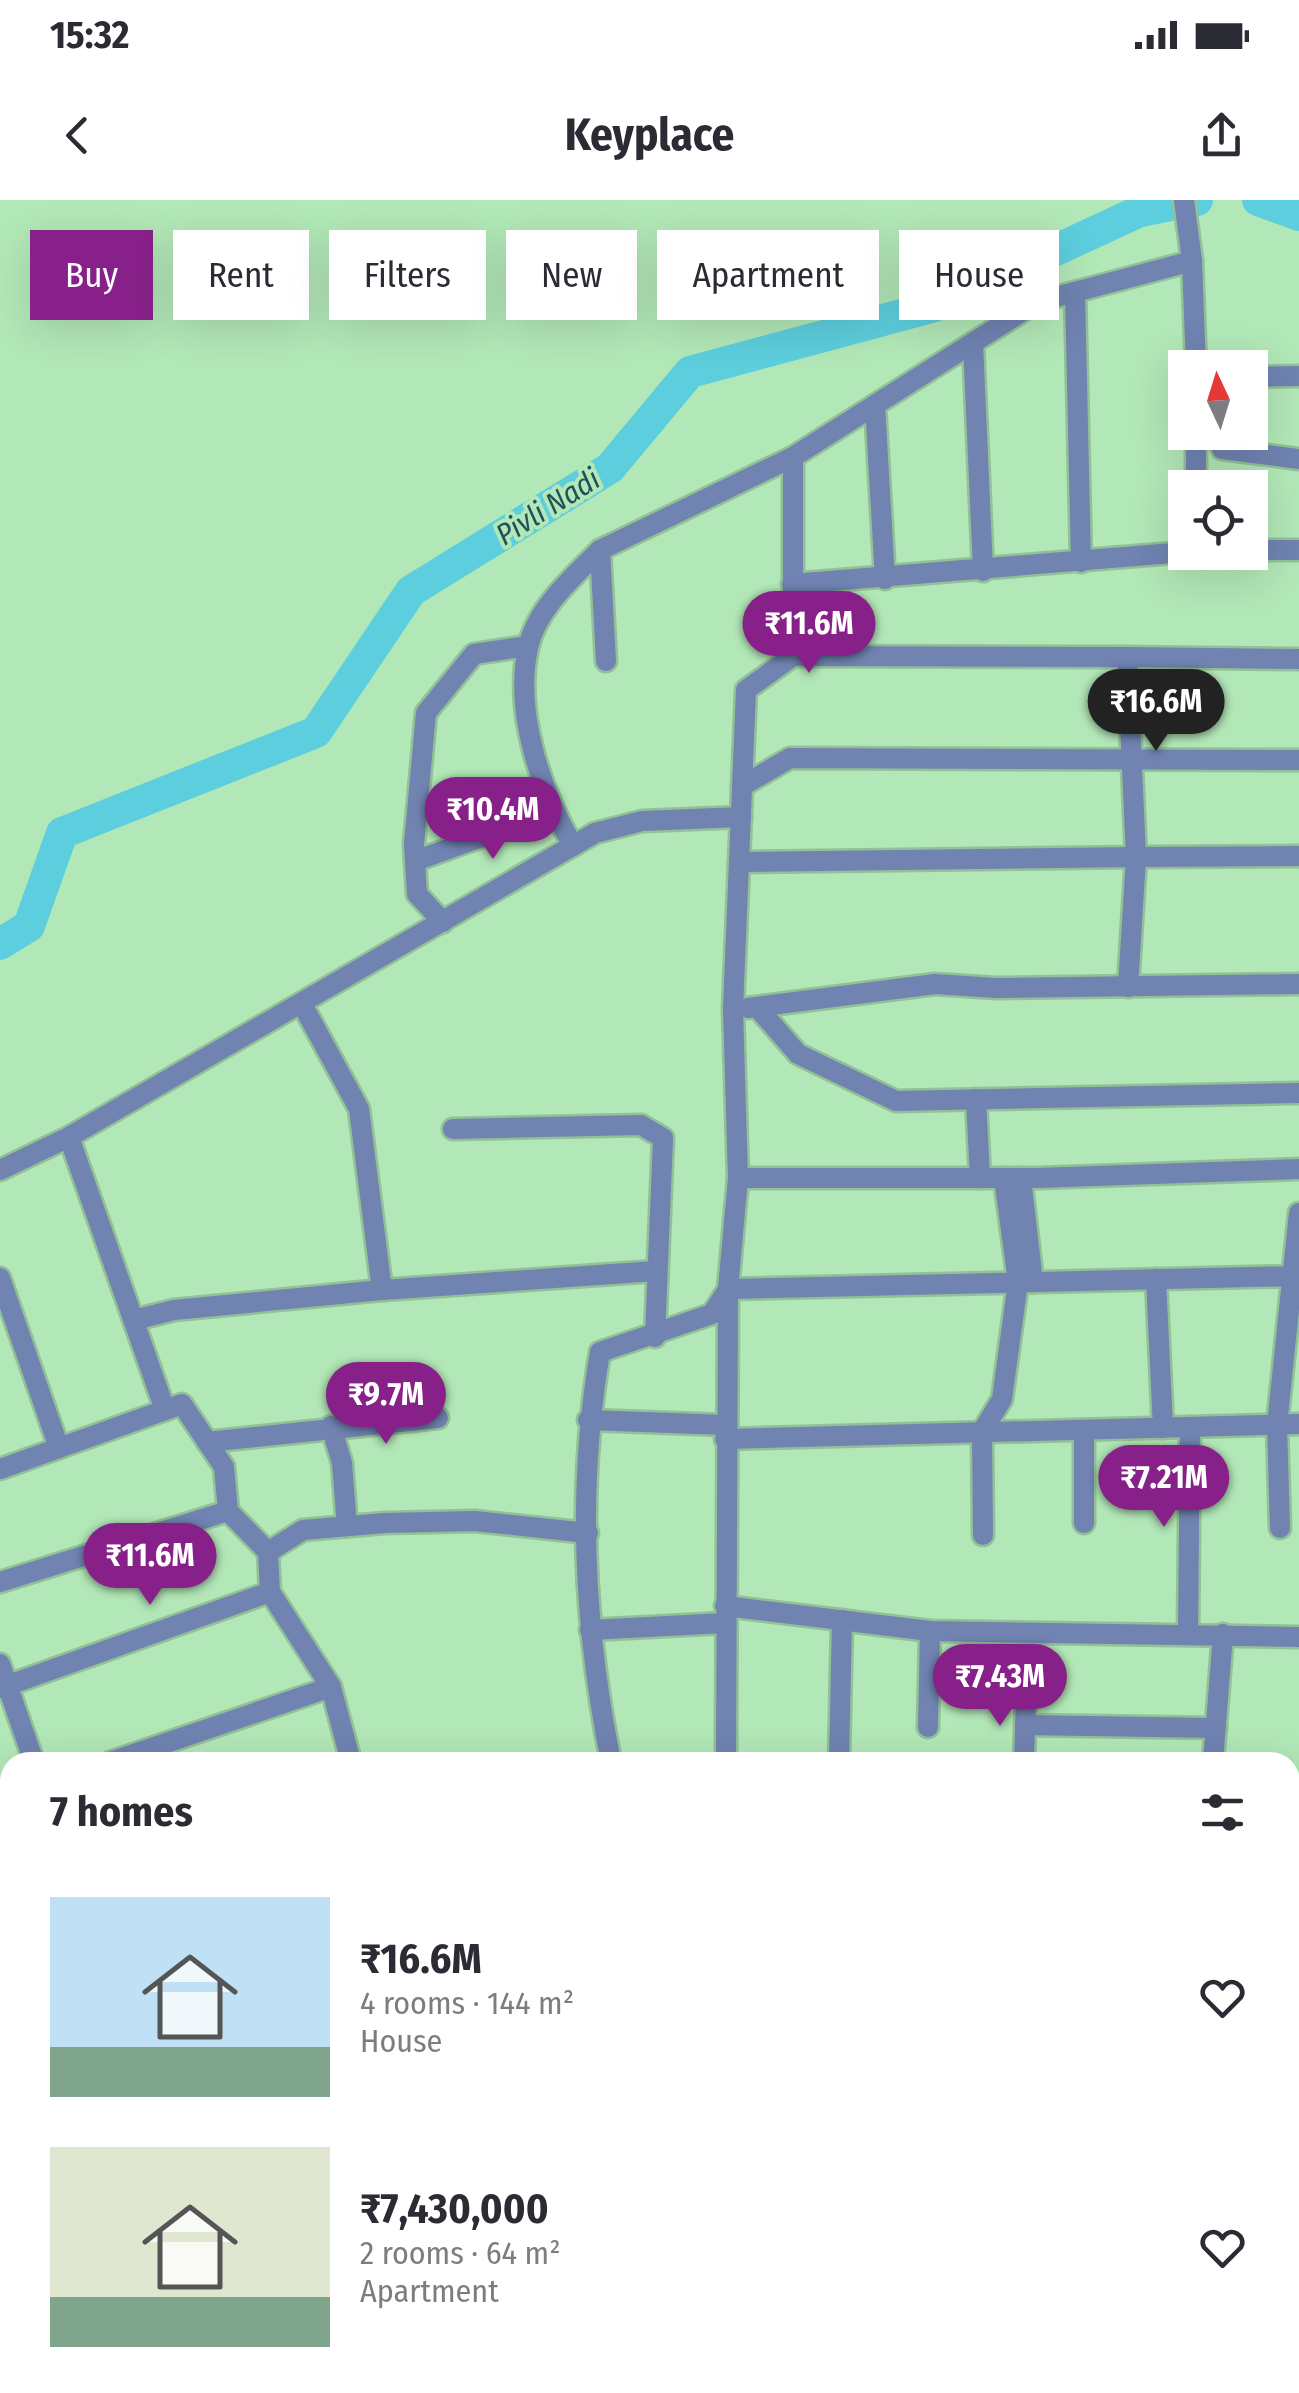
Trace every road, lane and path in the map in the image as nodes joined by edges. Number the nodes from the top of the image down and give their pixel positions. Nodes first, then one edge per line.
1 (1184, 200) edge
2 (1191, 254) junction
3 (1075, 292) junction
4 (974, 343) junction
5 (1195, 350) edge
6 (1299, 376) edge
7 (1268, 377) edge
8 (875, 405) junction
9 (1230, 450) edge
10 (793, 456) junction
11 (1299, 459) edge
12 (600, 550) junction
13 (1268, 550) edge
14 (1299, 550) edge
15 (1168, 554) edge
16 (1081, 562) junction
17 (983, 570) junction
18 (886, 579) junction
19 (792, 584) junction
20 (528, 646) junction
21 (793, 656) junction
22 (1127, 657) junction
23 (1299, 659) edge
24 (606, 661) dead end
25 (1132, 758) junction
26 (1299, 760) edge
27 (742, 786) junction
28 (553, 811) junction
29 (741, 818) junction
30 (573, 846) junction
31 (1299, 856) edge
32 (1136, 857) junction
33 (415, 860) junction
34 (739, 862) junction
35 (443, 922) junction
36 (1299, 984) edge
37 (1128, 986) junction
38 (302, 1004) junction
39 (758, 1008) junction
40 (732, 1009) junction
41 (1299, 1092) edge
42 (976, 1099) junction
43 (453, 1129) dead end
44 (69, 1136) junction
45 (1299, 1169) edge
46 (0, 1170) edge
47 (738, 1178) junction
48 (980, 1178) junction
49 (1013, 1178) junction
50 (1299, 1213) edge
51 (656, 1271) junction
52 (1295, 1276) edge
53 (0, 1278) edge
54 (1156, 1279) junction
55 (1026, 1282) junction
56 (728, 1289) junction
57 (382, 1290) junction
58 (134, 1320) junction
59 (655, 1337) junction
60 (165, 1410) junction
61 (438, 1418) dead end
62 (588, 1420) junction
63 (1299, 1424) edge
64 (1277, 1425) junction
65 (332, 1426) junction
66 (1190, 1427) junction
67 (1164, 1428) junction
68 (1084, 1430) junction
69 (725, 1432) junction
70 (982, 1432) junction
71 (207, 1442) junction
72 (59, 1448) junction
73 (0, 1468) edge
74 (228, 1511) junction
75 (1084, 1523) dead end
76 (347, 1526) junction
77 (1280, 1528) dead end
78 (588, 1534) junction
79 (983, 1534) dead end
80 (268, 1552) junction
81 (0, 1582) edge
82 (270, 1592) junction
83 (725, 1614) junction
84 (842, 1620) junction
85 (590, 1630) junction
86 (930, 1631) junction
87 (1188, 1633) junction
88 (1223, 1634) junction
89 (1299, 1637) edge
90 (0, 1664) edge
91 (4, 1687) edge
92 (331, 1688) junction
93 (1026, 1696) dead end
94 (1025, 1725) junction
95 (928, 1728) dead end
96 (1216, 1728) junction
97 (30, 1752) edge
98 (140, 1752) edge
99 (348, 1752) edge
100 (610, 1752) edge
101 (726, 1752) edge
102 (839, 1752) edge
103 (1024, 1752) edge
104 (1214, 1752) edge

1 - 2 street
2 - 3 street
2 - 5 street
3 - 4 street
3 - 16 street
4 - 8 street
4 - 17 street
6 - 7 street
8 - 10 street
8 - 18 street
9 - 11 street
10 - 12 street
10 - 19 street
12 - 20 street
12 - 24 street
13 - 14 street
15 - 16 street
16 - 17 street
17 - 18 street
18 - 19 street
19 - 21 street
20 - 28 street
20 - 33 street
21 - 22 street
21 - 27 street
22 - 23 street
22 - 25 street
25 - 26 street
25 - 27 street
25 - 32 street
27 - 29 street
28 - 30 street
28 - 33 street
29 - 30 street
29 - 34 street
30 - 35 street
31 - 32 street
32 - 34 street
32 - 37 street
33 - 35 street
34 - 40 street
35 - 38 street
36 - 37 street
37 - 39 street
38 - 44 street
38 - 57 street
39 - 40 street
39 - 42 street
40 - 47 street
41 - 42 street
42 - 48 street
43 - 51 street
44 - 46 street
44 - 58 street
45 - 49 street
47 - 48 street
47 - 56 street
48 - 49 street
49 - 55 street
50 - 52 street
51 - 57 street
51 - 59 street
52 - 54 street
52 - 64 street
53 - 72 street
54 - 55 street
54 - 67 street
55 - 56 street
55 - 70 street
56 - 59 street
56 - 69 street
57 - 58 street
58 - 60 street
59 - 62 street
60 - 71 street
60 - 72 street
61 - 65 street
62 - 69 street
62 - 78 street
63 - 64 street
64 - 66 street
64 - 77 street
65 - 71 street
65 - 76 street
66 - 67 street
66 - 87 street
67 - 68 street
68 - 70 street
68 - 75 street
69 - 70 street
69 - 83 street
70 - 79 street
71 - 74 street
72 - 73 street
74 - 80 street
74 - 81 street
76 - 78 street
76 - 80 street
78 - 85 street
80 - 82 street
82 - 91 street
82 - 92 street
83 - 84 street
83 - 85 street
83 - 101 street
84 - 86 street
84 - 102 street
85 - 100 street
86 - 87 street
86 - 95 street
87 - 88 street
88 - 89 street
88 - 96 street
90 - 91 street
91 - 97 street
92 - 98 street
92 - 99 street
93 - 94 street
94 - 96 street
94 - 103 street
96 - 104 street

